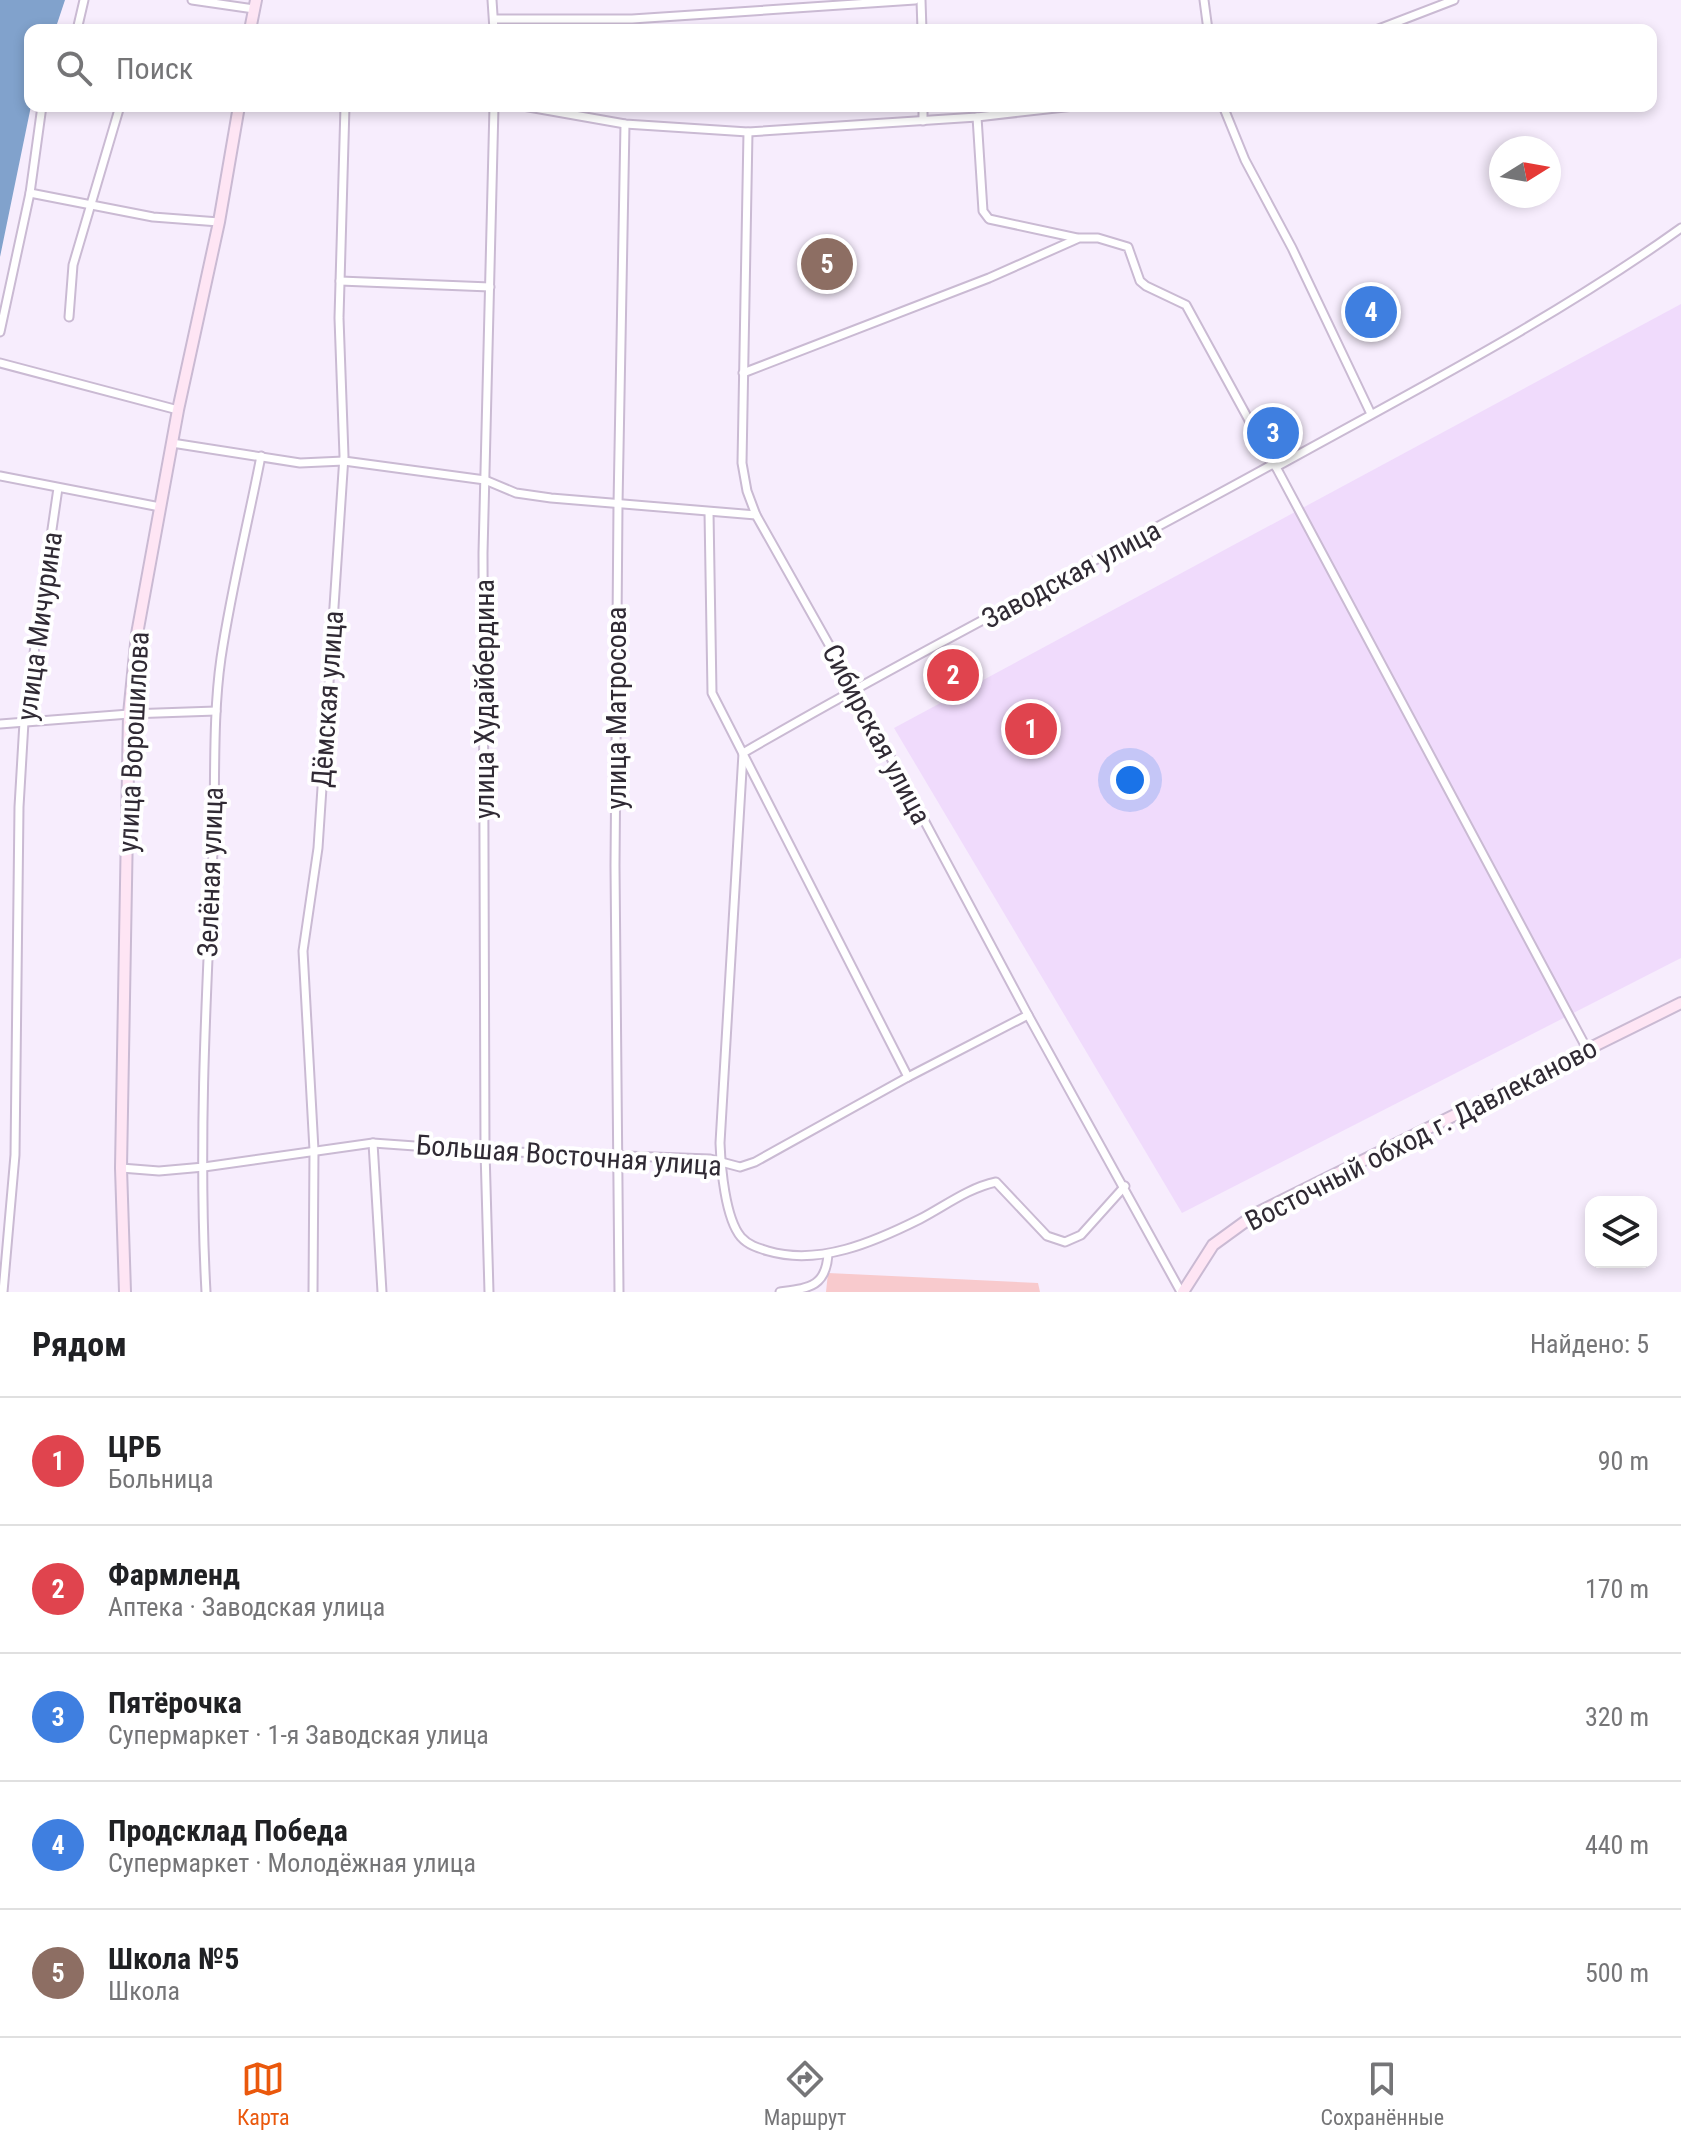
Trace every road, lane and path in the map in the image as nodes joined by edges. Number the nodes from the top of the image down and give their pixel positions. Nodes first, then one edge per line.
1 (84, 0) edge
2 (192, 0) edge
3 (492, 0) edge
4 (915, 0) edge
5 (921, 0) edge
6 (1204, 0) edge
7 (1429, 0) edge
8 (1454, 0) edge
9 (255, 4) edge
10 (1433, 8) junction
11 (494, 19) junction
12 (78, 24) edge
13 (251, 24) edge
14 (494, 24) edge
15 (922, 24) edge
16 (1207, 24) edge
17 (1392, 24) edge
18 (41, 112) edge
19 (118, 112) edge
20 (238, 112) edge
21 (345, 112) edge
22 (494, 112) edge
23 (557, 112) edge
24 (923, 112) edge
25 (1021, 112) edge
26 (1225, 112) edge
27 (977, 117) junction
28 (923, 121) junction
29 (625, 124) junction
30 (748, 132) junction
31 (30, 193) junction
32 (89, 203) junction
33 (219, 222) junction
34 (1681, 228) edge
35 (1079, 238) junction
36 (340, 281) junction
37 (490, 287) junction
38 (69, 317) dead end
39 (0, 332) edge
40 (0, 363) edge
41 (743, 373) junction
42 (178, 410) junction
43 (1371, 414) junction
44 (172, 443) junction
45 (261, 456) junction
46 (344, 461) junction
47 (1274, 466) junction
48 (0, 476) edge
49 (485, 480) junction
50 (58, 488) junction
51 (618, 505) junction
52 (160, 507) junction
53 (709, 512) junction
54 (756, 515) junction
55 (854, 689) junction
56 (216, 711) junction
57 (129, 714) junction
58 (24, 722) junction
59 (0, 724) edge
60 (743, 753) junction
61 (1681, 1003) edge
62 (1028, 1015) junction
63 (1587, 1049) junction
64 (908, 1077) junction
65 (373, 1143) junction
66 (314, 1150) junction
67 (485, 1151) junction
68 (619, 1155) junction
69 (721, 1162) junction
70 (204, 1167) junction
71 (121, 1168) junction
72 (1125, 1186) junction
73 (828, 1254) junction
74 (3, 1292) edge
75 (125, 1292) edge
76 (206, 1292) edge
77 (313, 1292) edge
78 (382, 1292) edge
79 (489, 1292) edge
80 (619, 1292) edge
81 (780, 1292) edge
82 (1182, 1292) edge

1 - 12 street
2 - 9 street
3 - 11 street
4 - 11 street
5 - 15 street
6 - 16 street
7 - 10 street
8 - 10 street
9 - 13 street
10 - 17 street
11 - 14 street
18 - 31 street
19 - 32 street
20 - 33 street, улица Ворошилова
21 - 36 street, Дёмская улица
22 - 37 street, улица Худайбердина
23 - 29 street
24 - 28 street
25 - 27 street
26 - 43 street
27 - 28 street
27 - 35 street
28 - 30 street
29 - 30 street
29 - 51 street, улица Матросова
30 - 41 street, Сибирская улица
31 - 32 street
31 - 39 street
32 - 33 street
32 - 38 street
33 - 42 street, улица Ворошилова
34 - 43 street, Заводская улица
35 - 41 street
35 - 47 street
36 - 37 street
36 - 46 street, Дёмская улица
37 - 49 street, улица Худайбердина
40 - 42 street
41 - 54 street, Сибирская улица
42 - 44 street, улица Ворошилова
43 - 47 street, Заводская улица
44 - 45 street
44 - 52 street, улица Ворошилова
45 - 46 street
45 - 56 street, Зелёная улица
46 - 49 street
46 - 66 street, Дёмская улица
47 - 55 street, Заводская улица
47 - 63 street
48 - 50 street
49 - 51 street
49 - 67 street, улица Худайбердина
50 - 52 street
50 - 58 street, улица Мичурина
51 - 53 street
51 - 68 street, улица Матросова
52 - 57 street, улица Ворошилова
53 - 54 street
53 - 60 street
54 - 55 street, Сибирская улица
55 - 60 street, Заводская улица
55 - 62 street, Сибирская улица
56 - 57 street
56 - 70 street, Зелёная улица
57 - 58 street
57 - 71 street, улица Ворошилова
58 - 59 street
58 - 74 street, улица Мичурина
60 - 64 street
60 - 69 street
61 - 63 street, Восточный обход г. Давлеканово
62 - 64 street, Большая Восточная улица
62 - 72 street, Сибирская улица
63 - 82 street, Восточный обход г. Давлеканово
64 - 69 street, Большая Восточная улица
65 - 66 street, Большая Восточная улица
65 - 67 street, Большая Восточная улица
65 - 78 street
66 - 70 street, Большая Восточная улица
66 - 77 street, Дёмская улица
67 - 68 street, Большая Восточная улица
67 - 79 street, улица Худайбердина
68 - 69 street, Большая Восточная улица
68 - 80 street, улица Матросова
69 - 73 street
70 - 71 street, Большая Восточная улица
70 - 76 street, Зелёная улица
71 - 75 street, улица Ворошилова
72 - 73 street
72 - 82 street, Сибирская улица
73 - 81 street

